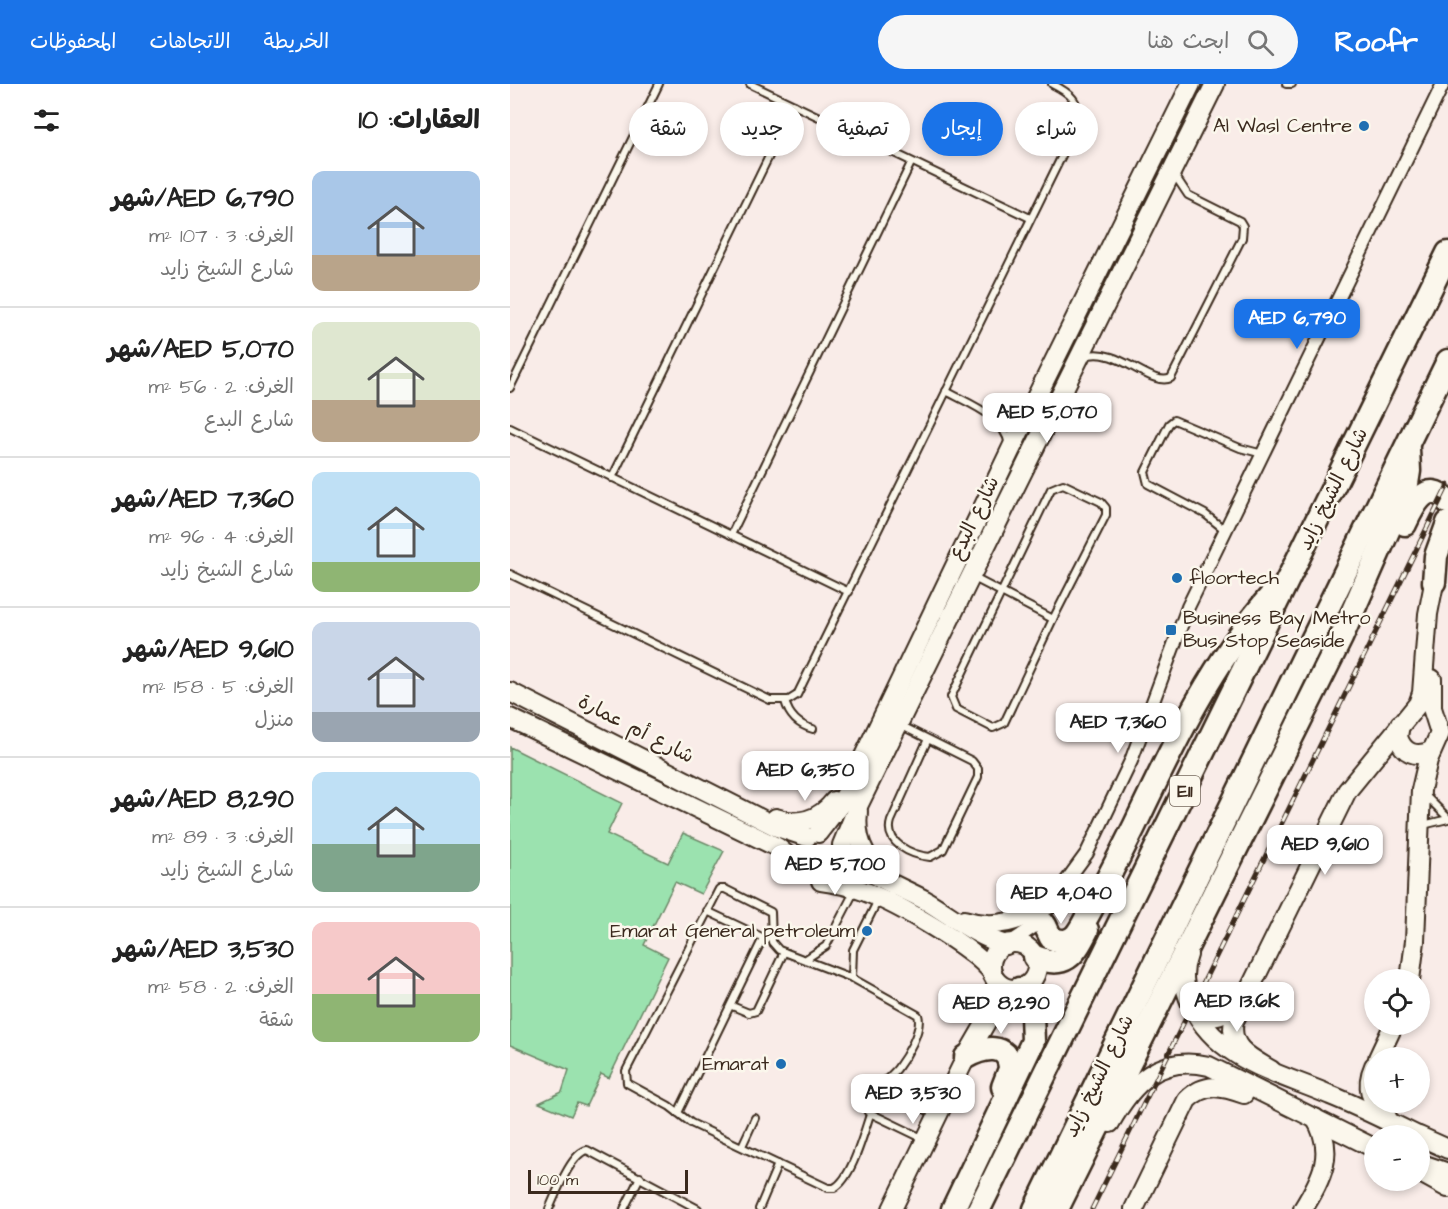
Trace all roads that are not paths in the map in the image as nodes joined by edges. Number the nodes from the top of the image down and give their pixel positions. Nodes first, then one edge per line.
1 (658, 84) edge
2 (750, 84) edge
3 (1052, 84) edge
4 (1191, 84) edge
5 (1215, 84) edge
6 (1286, 84) edge
7 (1292, 84) edge
8 (1443, 84) edge
9 (788, 102) edge
10 (804, 110) edge
11 (769, 156) edge
12 (911, 163) junction
13 (1172, 169) junction
14 (1030, 218) junction
15 (1448, 253) edge
16 (1079, 359) junction
17 (1448, 361) edge
18 (510, 388) edge
19 (946, 391) junction
20 (982, 411) junction
21 (1025, 420) junction
22 (510, 428) edge
23 (1408, 443) junction
24 (1010, 453) junction
25 (1263, 454) junction
26 (612, 478) junction
27 (1014, 488) junction
28 (1448, 502) edge
29 (1448, 523) edge
30 (1225, 530) junction
31 (731, 534) junction
32 (1448, 537) edge
33 (1441, 573) edge
34 (510, 574) edge
35 (1292, 574) junction
36 (971, 576) junction
37 (849, 592) junction
38 (1002, 593) junction
39 (1053, 619) junction
40 (1341, 638) junction
41 (510, 692) edge
42 (785, 701) junction
43 (510, 718) edge
44 (1405, 719) junction
45 (1436, 721) junction
46 (900, 725) junction
47 (813, 729) dead end
48 (928, 739) junction
49 (1407, 751) junction
50 (1431, 751) junction
51 (1372, 758) junction
52 (859, 762) junction
53 (1421, 790) junction
54 (736, 804) junction
55 (859, 804) junction
56 (1448, 818) edge
57 (1420, 826) junction
58 (812, 835) junction
59 (843, 846) junction
60 (798, 864) junction
61 (821, 880) junction
62 (1063, 886) junction
63 (856, 888) junction
64 (879, 898) junction
65 (1099, 898) junction
66 (923, 900) junction
67 (1207, 909) junction
68 (706, 911) junction
69 (948, 914) junction
70 (1046, 915) junction
71 (763, 938) junction
72 (772, 942) junction
73 (1007, 945) junction
74 (784, 952) junction
75 (1035, 956) junction
76 (806, 959) junction
77 (1411, 969) edge
78 (992, 973) junction
79 (852, 978) junction
80 (1015, 989) junction
81 (1244, 999) junction
82 (732, 1006) junction
83 (1193, 1008) junction
84 (966, 1057) junction
85 (1271, 1070) junction
86 (1364, 1078) edge
87 (881, 1086) junction
88 (1334, 1096) junction
89 (1278, 1101) junction
90 (868, 1112) junction
91 (678, 1113) junction
92 (1383, 1113) edge
93 (937, 1116) junction
94 (755, 1118) dead end
95 (1315, 1119) junction
96 (1396, 1125) edge
97 (1398, 1125) edge
98 (993, 1128) junction
99 (926, 1140) junction
100 (1430, 1141) edge
101 (1364, 1143) edge
102 (742, 1146) junction
103 (1448, 1149) edge
104 (778, 1164) junction
105 (1430, 1172) edge
106 (640, 1177) junction
107 (1430, 1177) edge
108 (1071, 1181) junction
109 (1445, 1184) edge
110 (549, 1209) edge
111 (624, 1209) edge
112 (698, 1209) edge
113 (759, 1209) edge
114 (892, 1209) edge
115 (953, 1209) edge
116 (979, 1209) edge
117 (1035, 1209) edge
118 (1057, 1209) edge
119 (1134, 1209) edge
120 (1303, 1209) edge

1 - 18 lane
2 - 9 lane
3 - 14 lane
4 - 21 street, شارع البدع
5 - 13 street, شارع البدع
6 - 7 lane
8 - 25 street
10 - 12 lane
11 - 26 lane
12 - 14 lane
12 - 31 lane
13 - 16 street, شارع البدع
13 - 16 lane
14 - 19 lane
15 - 35 highway, شارع الشيخ زايد / E11
16 - 27 street, شارع البدع
17 - 23 highway, شارع الشيخ زايد / E11
19 - 20 lane
19 - 37 lane
20 - 21 lane
20 - 24 lane
21 - 24 street, شارع البدع
21 - 27 street
22 - 26 lane
23 - 40 highway
23 - 117 highway, شارع الشيخ زايد / E11
24 - 52 street, شارع البدع
25 - 30 street
25 - 30 lane
26 - 31 lane
27 - 36 street, شارع البدع
28 - 40 highway
29 - 33 highway
30 - 62 street
31 - 37 lane
32 - 33 street
33 - 44 street
33 - 45 street
34 - 42 lane
35 - 65 highway
35 - 116 highway, شارع الشيخ زايد / E11
36 - 38 lane
36 - 46 street, شارع البدع
37 - 42 lane
38 - 39 lane
38 - 39 lane
38 - 39 lane
40 - 67 highway
41 - 54 street, شارع أم عمارة
42 - 47 lane
43 - 60 street
44 - 45 street
44 - 49 street
44 - 51 street
45 - 50 street
46 - 48 lane
46 - 55 street, شارع البدع
48 - 48 lane
49 - 50 street
49 - 51 street
49 - 53 street
50 - 53 street
51 - 81 street
52 - 54 street
52 - 58 street, شارع البدع
53 - 56 lane
53 - 57 street
54 - 58 street, شارع أم عمارة
55 - 59 street, شارع البدع
55 - 66 street
56 - 57 lane
57 - 77 street
58 - 59 street
58 - 60 street
59 - 61 street
59 - 66 street
60 - 61 street
61 - 63 street
62 - 70 street
62 - 70 street
63 - 64 street
63 - 76 lane
64 - 78 street
64 - 79 lane
65 - 70 highway
65 - 75 highway
66 - 69 street
67 - 83 street
67 - 108 highway
68 - 71 lane
68 - 72 lane
68 - 91 lane
69 - 70 street
69 - 73 street
70 - 73 street
70 - 75 street
71 - 72 lane
71 - 82 lane
72 - 74 lane
73 - 75 street
73 - 78 street
74 - 76 lane
74 - 82 lane
75 - 80 street
76 - 79 lane
78 - 80 street
78 - 84 street
79 - 87 lane
80 - 84 street
80 - 98 highway
81 - 83 street
81 - 85 street
82 - 91 lane
83 - 85 street
84 - 93 street
84 - 98 highway
85 - 88 street
86 - 88 street
87 - 90 lane
87 - 93 lane
88 - 96 street
89 - 95 street
89 - 108 street
89 - 119 street
90 - 99 lane
90 - 104 lane
91 - 102 lane
92 - 97 street
93 - 99 street
94 - 102 lane
95 - 101 street
95 - 120 street
98 - 115 highway
99 - 114 street
100 - 103 street
102 - 104 lane
104 - 113 lane
105 - 109 street
106 - 110 lane
106 - 111 lane
106 - 112 lane
107 - 109 street
108 - 118 highway

